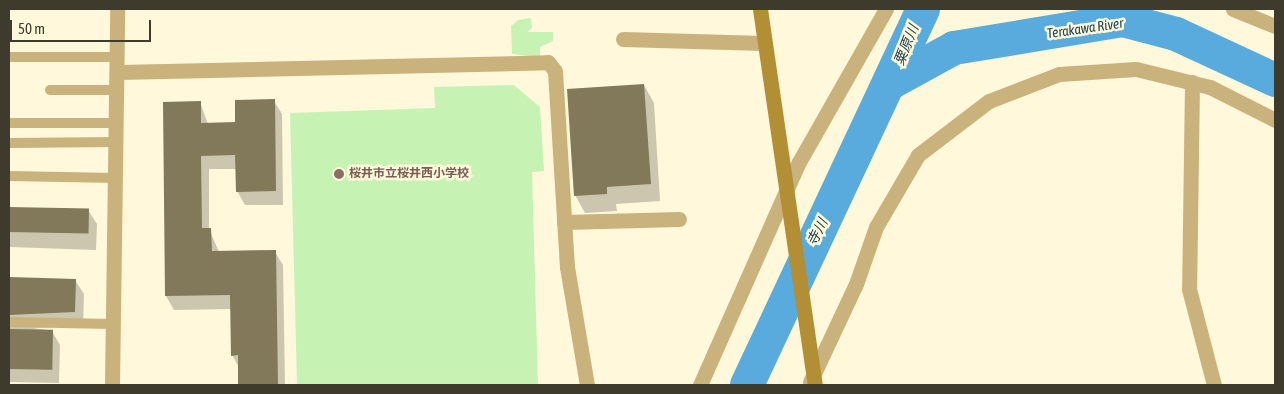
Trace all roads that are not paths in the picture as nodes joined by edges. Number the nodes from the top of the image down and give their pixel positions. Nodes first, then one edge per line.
1 (117, 9) edge
2 (760, 9) edge
3 (886, 9) edge
4 (1232, 9) edge
5 (1275, 26) edge
6 (623, 39) dead end
7 (764, 43) junction
8 (9, 57) edge
9 (118, 65) junction
10 (1192, 82) junction
11 (50, 90) dead end
12 (118, 90) junction
13 (1275, 120) edge
14 (9, 123) edge
15 (118, 123) junction
16 (117, 142) junction
17 (9, 143) edge
18 (9, 176) edge
19 (116, 178) junction
20 (787, 193) junction
21 (679, 219) dead end
22 (564, 222) junction
23 (9, 322) edge
24 (113, 324) junction
25 (812, 378) edge
26 (112, 385) edge
27 (587, 385) edge
28 (700, 385) edge
29 (1214, 385) edge

1 - 9 street
2 - 7 street
3 - 20 street
4 - 5 street
6 - 7 street
7 - 20 street
8 - 9 lane
9 - 12 street
9 - 22 street
10 - 13 street
10 - 25 street
10 - 29 street
11 - 12 lane
12 - 15 street
14 - 15 lane
15 - 16 street
16 - 17 lane
16 - 19 street
18 - 19 lane
19 - 24 street
20 - 25 street
20 - 28 street
21 - 22 street
22 - 27 street
23 - 24 lane
24 - 26 street

